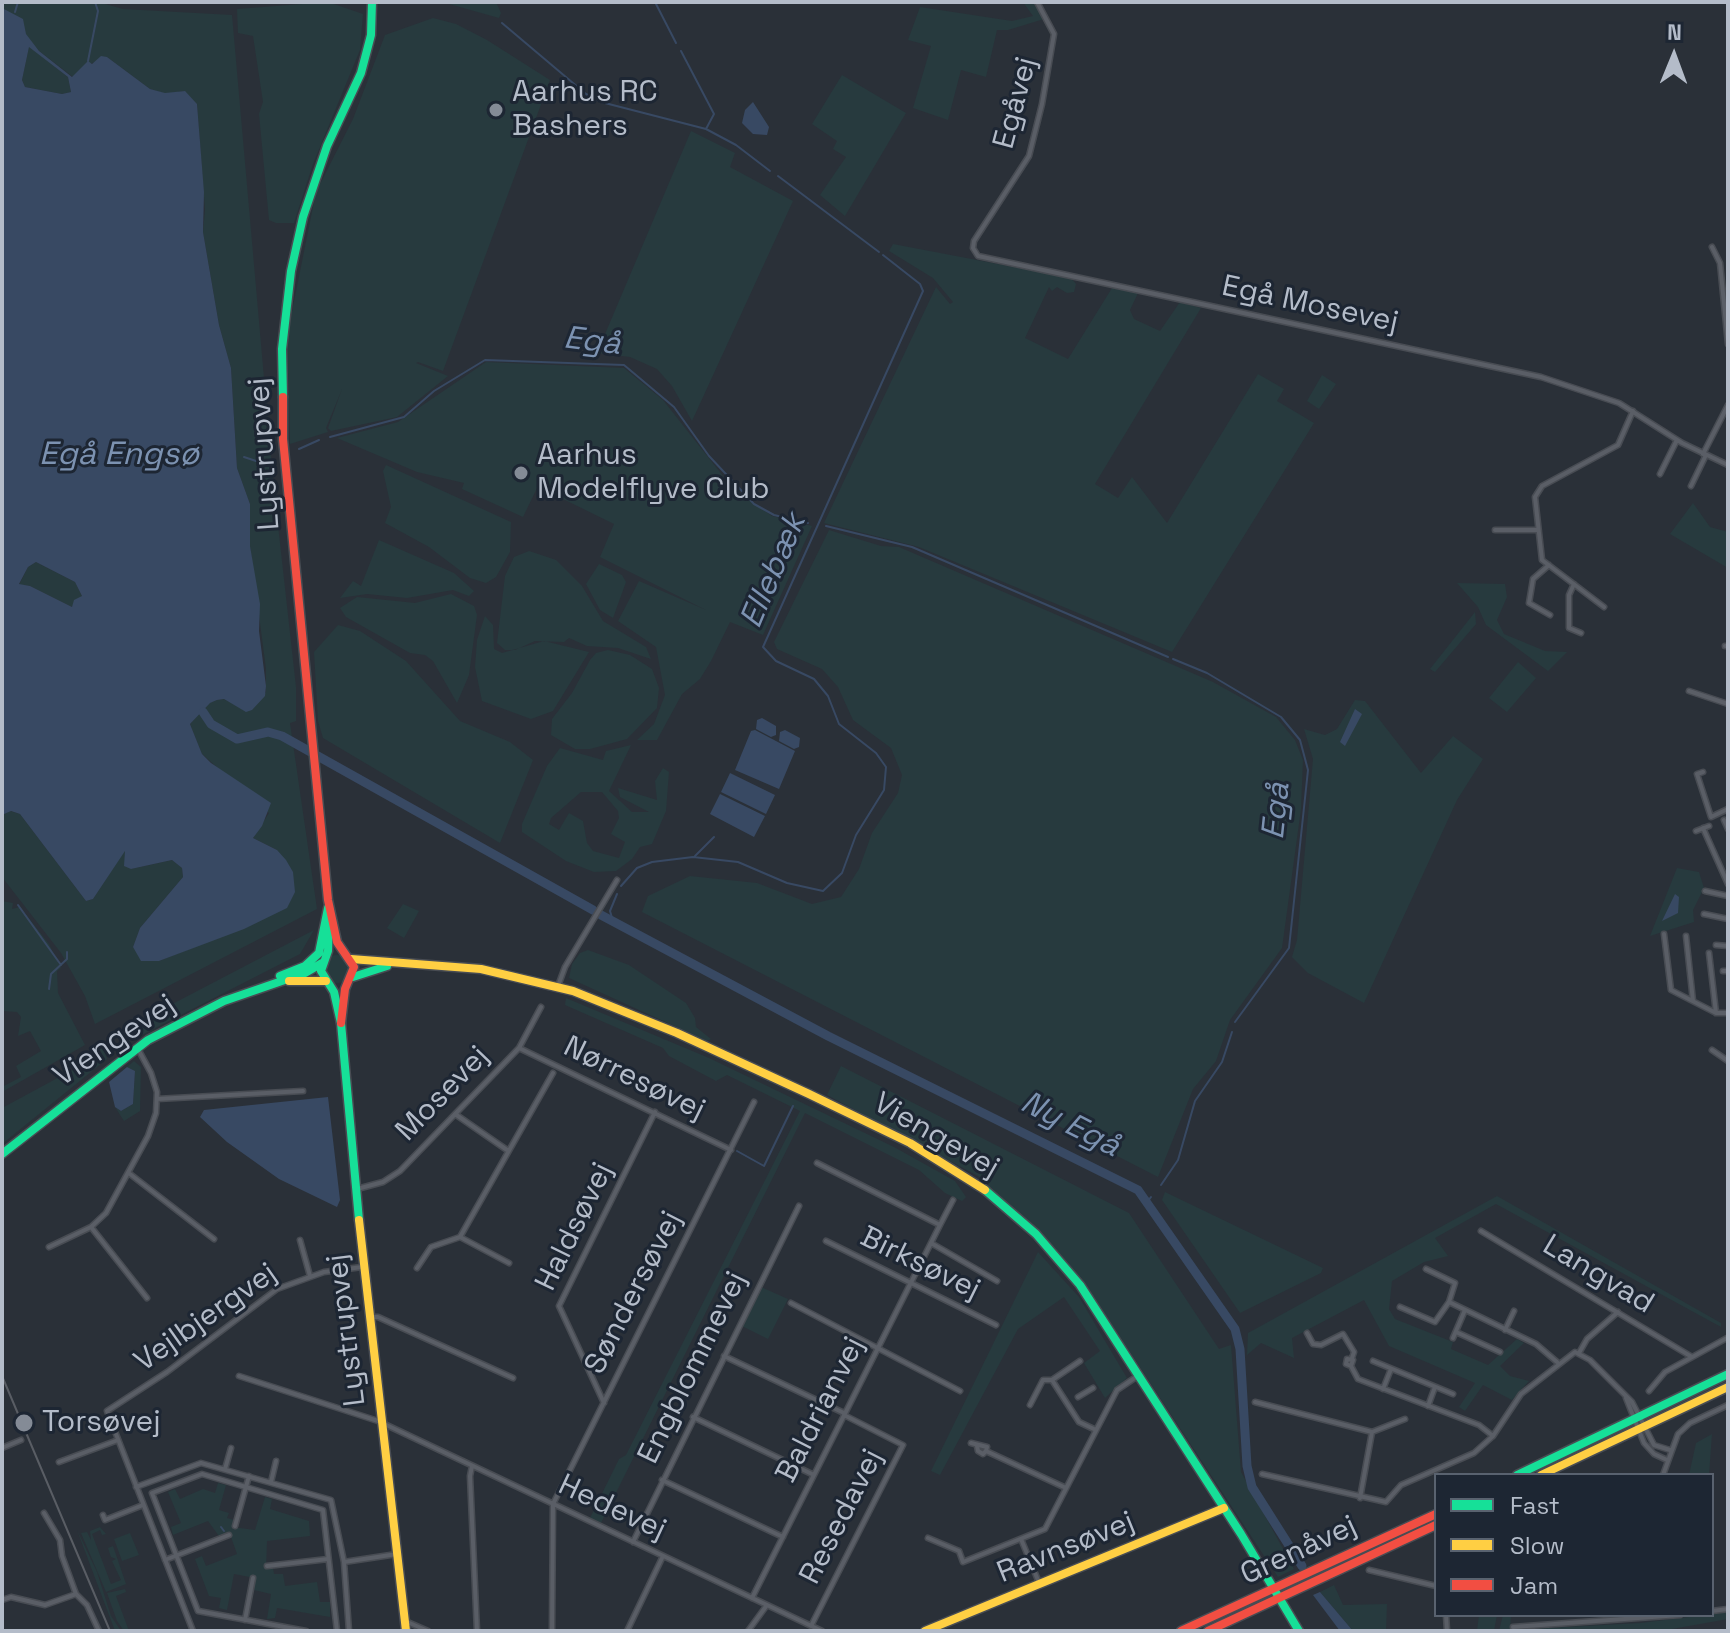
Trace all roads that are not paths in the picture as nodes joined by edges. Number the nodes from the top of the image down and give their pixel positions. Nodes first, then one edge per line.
1 (371, 2) edge
2 (1037, 2) edge
3 (1712, 247) dead end
4 (974, 253) joint
5 (1727, 329) edge
6 (1728, 344) edge
7 (1728, 405) edge
8 (1633, 411) junction
9 (1677, 440) junction
10 (1704, 455) junction
11 (1728, 465) edge
12 (1660, 474) dead end
13 (1691, 486) dead end
14 (1495, 530) dead end
15 (1537, 530) junction
16 (1549, 565) junction
17 (1574, 584) junction
18 (1604, 607) dead end
19 (1550, 615) dead end
20 (1581, 633) dead end
21 (1689, 691) dead end
22 (1728, 704) edge
23 (1703, 772) dead end
24 (1728, 809) edge
25 (1724, 820) dead end
26 (1728, 829) edge
27 (1696, 831) dead end
28 (617, 880) dead end
29 (1728, 884) edge
30 (1705, 891) dead end
31 (1728, 896) edge
32 (328, 904) junction
33 (1704, 914) dead end
34 (1728, 919) edge
35 (1657, 936) dead end
36 (1686, 936) dead end
37 (1716, 945) dead end
38 (1728, 946) edge
39 (1709, 953) dead end
40 (348, 957) junction
41 (324, 959) junction
42 (398, 964) junction
43 (350, 980) junction
44 (328, 983) junction
45 (266, 986) junction
46 (558, 986) junction
47 (235, 997) junction
48 (1693, 1001) junction
49 (541, 1007) dead end
50 (1716, 1013) junction
51 (1728, 1013) edge
52 (341, 1023) junction
53 (137, 1047) junction
54 (519, 1048) junction
55 (1712, 1050) dead end
56 (1728, 1061) edge
57 (553, 1073) dead end
58 (303, 1091) dead end
59 (157, 1099) junction
60 (754, 1102) dead end
61 (655, 1112) junction
62 (455, 1114) junction
63 (507, 1150) junction
64 (731, 1150) junction
65 (2, 1154) edge
66 (817, 1163) dead end
67 (130, 1174) junction
68 (356, 1189) junction
69 (953, 1200) dead end
70 (799, 1206) dead end
71 (795, 1213) junction
72 (802, 1217) dead end
73 (940, 1225) junction
74 (91, 1227) junction
75 (1481, 1231) dead end
76 (460, 1237) junction
77 (214, 1239) dead end
78 (300, 1240) dead end
79 (826, 1241) dead end
80 (931, 1243) junction
81 (49, 1247) dead end
82 (509, 1263) dead end
83 (365, 1267) junction
84 (417, 1268) dead end
85 (1426, 1269) dead end
86 (310, 1276) junction
87 (997, 1281) dead end
88 (910, 1283) junction
89 (147, 1298) dead end
90 (1449, 1302) junction
91 (791, 1303) dead end
92 (1400, 1307) dead end
93 (1465, 1310) junction
94 (1514, 1311) dead end
95 (1618, 1312) junction
96 (371, 1317) junction
97 (996, 1325) dead end
98 (1505, 1330) junction
99 (1307, 1333) dead end
100 (1727, 1338) edge
101 (877, 1349) junction
102 (1500, 1352) dead end
103 (1579, 1353) junction
104 (723, 1355) junction
105 (1692, 1357) junction
106 (1080, 1361) dead end
107 (1373, 1361) dead end
108 (1557, 1362) junction
109 (1391, 1368) junction
110 (1728, 1374) edge
111 (1139, 1375) junction
112 (239, 1376) dead end
113 (513, 1378) dead end
114 (1052, 1380) junction
115 (1435, 1387) junction
116 (1728, 1387) edge
117 (1093, 1388) dead end
118 (1383, 1389) junction
119 (960, 1391) dead end
120 (1649, 1391) dead end
121 (1453, 1394) dead end
122 (1255, 1402) dead end
123 (604, 1403) junction
124 (1068, 1404) junction
125 (1030, 1405) dead end
126 (1728, 1405) edge
127 (1428, 1406) junction
128 (844, 1414) junction
129 (692, 1417) junction
130 (1637, 1418) junction
131 (1405, 1419) dead end
132 (383, 1423) junction
133 (1642, 1428) junction
134 (1096, 1430) junction
135 (1372, 1432) junction
136 (1493, 1436) junction
137 (21, 1440) dead end
138 (118, 1440) junction
139 (971, 1443) dead end
140 (2, 1448) edge
141 (231, 1448) dead end
142 (1670, 1450) junction
143 (1667, 1460) junction
144 (276, 1461) dead end
145 (59, 1462) dead end
146 (472, 1466) junction
147 (225, 1469) junction
148 (173, 1473) junction
149 (1521, 1473) edge
150 (1545, 1473) edge
151 (1664, 1473) edge
152 (1262, 1474) dead end
153 (814, 1475) junction
154 (249, 1476) junction
155 (662, 1480) junction
156 (271, 1482) junction
157 (177, 1484) junction
158 (136, 1487) junction
159 (246, 1487) junction
160 (1066, 1488) junction
161 (1360, 1498) junction
162 (553, 1504) junction
163 (143, 1505) junction
164 (1224, 1508) junction
165 (44, 1513) dead end
166 (103, 1515) dead end
167 (1434, 1515) edge
168 (235, 1526) dead end
169 (1434, 1526) edge
170 (337, 1530) junction
171 (326, 1531) junction
172 (229, 1535) dead end
173 (783, 1537) junction
174 (928, 1538) dead end
175 (1021, 1539) junction
176 (633, 1542) junction
177 (397, 1554) junction
178 (176, 1556) junction
179 (663, 1556) junction
180 (329, 1559) junction
181 (165, 1560) junction
182 (344, 1562) junction
183 (267, 1566) dead end
184 (1369, 1570) dead end
185 (253, 1578) dead end
186 (1040, 1585) junction
187 (1434, 1586) edge
188 (1275, 1589) junction
189 (76, 1594) junction
190 (345, 1596) junction
191 (333, 1598) junction
192 (752, 1598) junction
193 (1280, 1599) junction
194 (2, 1600) edge
195 (767, 1605) junction
196 (1652, 1617) edge
197 (245, 1620) junction
198 (406, 1626) edge
199 (811, 1626) junction
200 (1513, 1627) dead end
201 (99, 1631) edge
202 (193, 1631) edge
203 (306, 1631) edge
204 (337, 1631) edge
205 (349, 1631) edge
206 (428, 1631) edge
207 (477, 1631) edge
208 (552, 1631) edge
209 (627, 1631) edge
210 (748, 1631) edge
211 (822, 1631) edge
212 (925, 1631) edge
213 (1181, 1631) edge
214 (1208, 1631) edge
215 (1299, 1631) edge

1 - 32 street, Lystrupvej
2 - 4 street, Egåvej
3 - 5 street
4 - 8 street, Egå Mosevej
5 - 6 street
7 - 10 street
8 - 9 street, Egå Mosevej
8 - 15 street
9 - 10 street, Egå Mosevej
9 - 12 street
10 - 11 street, Egå Mosevej
10 - 13 street
14 - 15 street
15 - 16 street
16 - 17 street
16 - 19 street
17 - 18 street
17 - 20 street
21 - 22 street
23 - 24 street
25 - 26 street
27 - 29 street
28 - 46 street
30 - 31 street
32 - 40 street, Lystrupvej
32 - 41 street, Lystrupvej
32 - 47 street
33 - 34 street
35 - 48 street
36 - 48 street
37 - 38 street
39 - 50 street
40 - 41 street
40 - 42 street, Viengevej
40 - 43 street
41 - 44 street
41 - 45 street, Viengevej
42 - 43 street, Viengevej
42 - 46 street, Viengevej
43 - 44 street
43 - 52 street, Lystrupvej
44 - 45 street, Viengevej
44 - 52 street, Lystrupvej
45 - 47 street, Viengevej
46 - 111 street, Viengevej
47 - 53 street, Viengevej
48 - 50 street
49 - 54 street, Mosevej
50 - 51 street
52 - 68 street, Lystrupvej
53 - 59 street
53 - 65 street, Viengevej
54 - 61 street, Nørresøvej
54 - 62 street, Mosevej
55 - 56 street
57 - 63 street
58 - 59 street
59 - 67 street
60 - 64 street, Søndersøvej
61 - 64 street, Nørresøvej
61 - 123 street, Haldsøvej
62 - 63 street
62 - 68 street, Mosevej
63 - 76 street
64 - 123 street, Søndersøvej
66 - 73 street
67 - 74 street
67 - 77 street
68 - 83 street, Lystrupvej
69 - 73 street, Baldrianvej
70 - 71 street, Engblommevej
71 - 72 street
71 - 104 street, Engblommevej
73 - 80 street, Baldrianvej
74 - 81 street
74 - 89 street
75 - 95 street, Langvad
76 - 82 street
76 - 84 street
78 - 86 street
79 - 88 street, Birksøvej
80 - 87 street
80 - 88 street, Baldrianvej
83 - 86 street, Vejlbjergvej
83 - 96 street, Lystrupvej
85 - 90 street
86 - 138 street, Vejlbjergvej
88 - 97 street, Birksøvej
88 - 101 street, Baldrianvej
90 - 92 street
90 - 93 street
91 - 101 street
93 - 98 street
93 - 102 street
94 - 98 street
95 - 103 street
95 - 105 street, Langvad
96 - 113 street
96 - 132 street, Lystrupvej
98 - 108 street
99 - 118 street
100 - 105 street
101 - 119 street
101 - 128 street, Baldrianvej
103 - 108 street
103 - 130 street
104 - 128 street
104 - 129 street, Engblommevej
105 - 120 street
106 - 114 street
107 - 109 street
108 - 136 street
109 - 115 street
109 - 118 street
110 - 130 street
111 - 134 street
111 - 164 street, Viengevej
112 - 132 street, Hedevej
114 - 124 street
114 - 125 street
115 - 121 street
115 - 127 street
116 - 133 street
117 - 124 street
118 - 127 street
122 - 135 street
123 - 162 street, Søndersøvej
124 - 134 street
126 - 142 street
127 - 136 street
128 - 153 street, Baldrianvej
128 - 199 street, Resedavej
129 - 153 street
129 - 155 street, Engblommevej
130 - 133 street
130 - 149 street
131 - 135 street
132 - 146 street, Hedevej
132 - 177 street, Lystrupvej
133 - 142 street
133 - 143 street
133 - 150 street
134 - 160 street
135 - 161 street
136 - 161 street
137 - 140 street
138 - 145 street
138 - 158 street
139 - 160 street
141 - 147 street
142 - 143 street
143 - 151 street
144 - 156 street
146 - 162 street, Hedevej
146 - 207 street
147 - 148 street
147 - 154 street
148 - 157 street
148 - 158 street
152 - 161 street
153 - 173 street, Baldrianvej
154 - 156 street
154 - 159 street
155 - 173 street
155 - 176 street, Engblommevej
156 - 170 street
157 - 159 street
157 - 178 street
158 - 163 street
159 - 168 street
159 - 171 street
160 - 175 street
162 - 176 street, Hedevej
162 - 208 street
163 - 166 street
163 - 181 street
164 - 186 street, Ravnsøvej
164 - 188 street, Viengevej
165 - 189 street
167 - 188 street, Grenåvej
169 - 193 street, Grenåvej
170 - 171 street
170 - 182 street
171 - 180 street
172 - 178 street
173 - 192 street, Baldrianvej
174 - 175 street
175 - 186 street
176 - 179 street, Hedevej
177 - 182 street
177 - 198 street, Lystrupvej
178 - 181 street
178 - 197 street
179 - 192 street, Hedevej
179 - 209 street
180 - 183 street
180 - 191 street
181 - 202 street
182 - 190 street
184 - 187 street
185 - 197 street
186 - 212 street, Ravnsøvej
188 - 193 street, Viengevej
188 - 213 street, Grenåvej
189 - 194 street
189 - 201 street
190 - 191 street
190 - 205 street
191 - 204 street
192 - 195 street, Hedevej
193 - 214 street, Grenåvej
193 - 215 street, Viengevej
195 - 199 street, Hedevej
195 - 210 street
196 - 200 street
197 - 203 street
198 - 206 street
199 - 211 street, Hedevej

